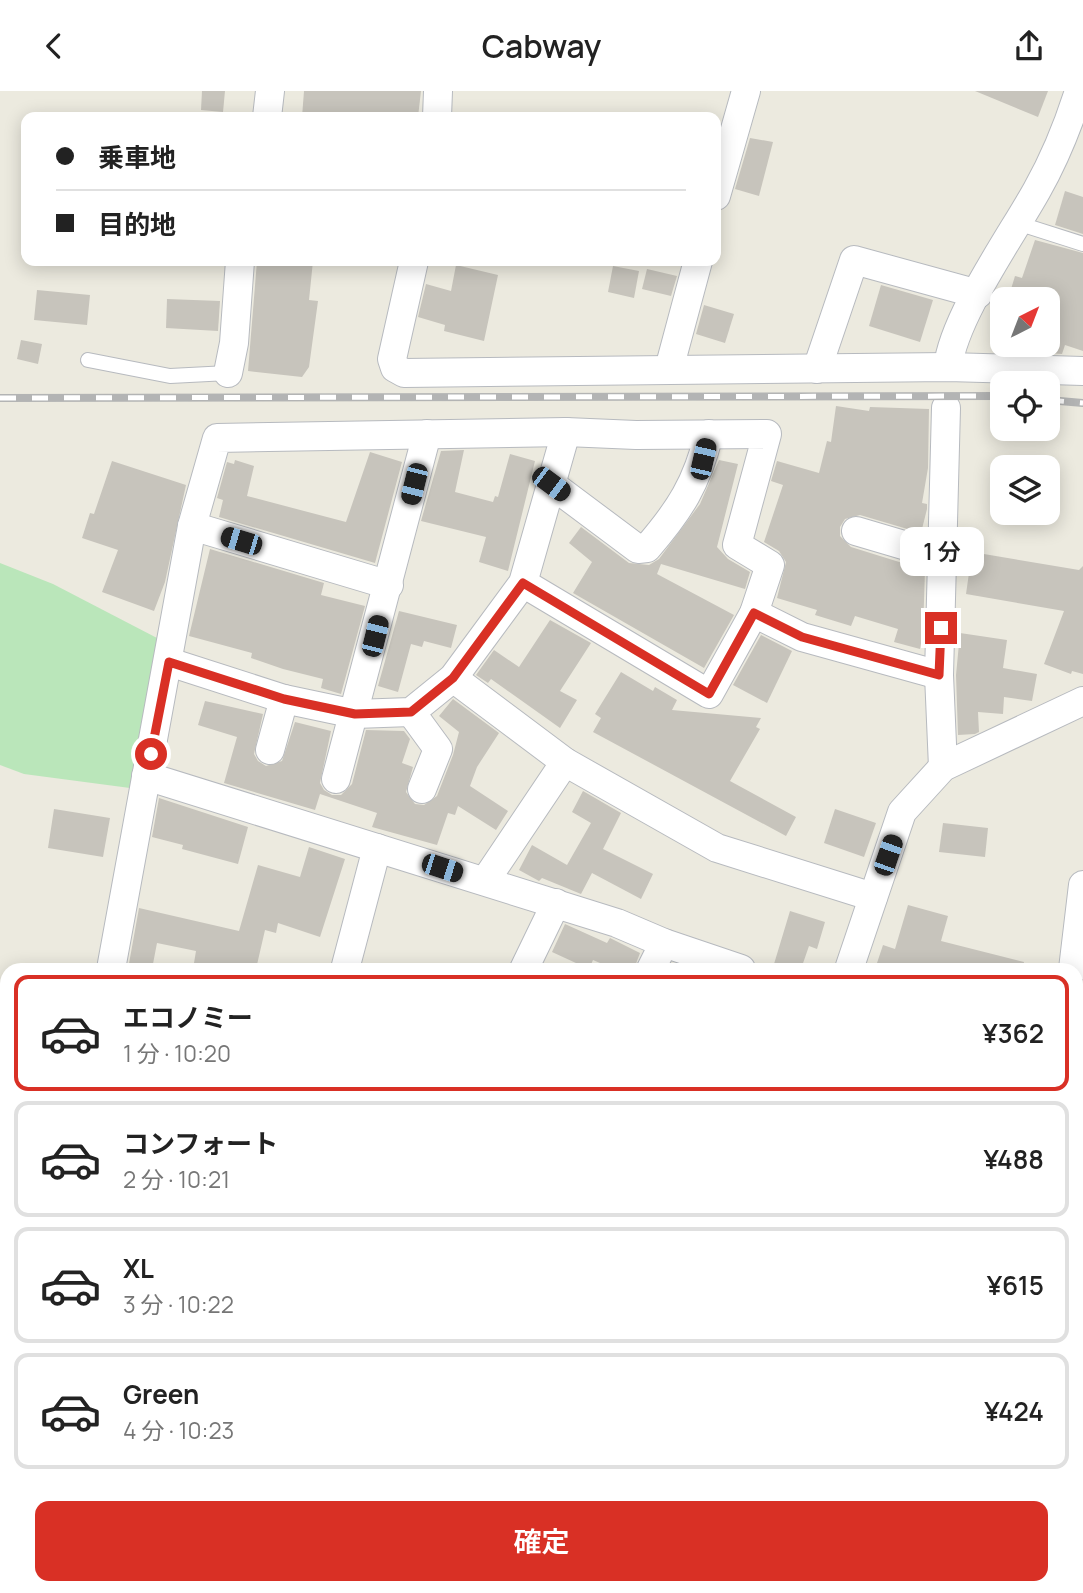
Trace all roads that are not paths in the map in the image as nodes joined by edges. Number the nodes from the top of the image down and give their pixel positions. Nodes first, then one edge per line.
1 (270, 91) edge
2 (438, 91) edge
3 (746, 91) edge
4 (1079, 91) edge
5 (268, 112) edge
6 (437, 112) edge
7 (721, 178) edge
8 (1017, 223) junction
9 (1083, 244) edge
10 (240, 266) edge
11 (413, 266) edge
12 (697, 266) edge
13 (978, 294) junction
14 (88, 360) dead end
15 (948, 367) junction
16 (668, 369) junction
17 (817, 369) junction
18 (1083, 371) edge
19 (228, 373) joint
20 (946, 408) dead end
21 (566, 432) junction
22 (427, 434) junction
23 (709, 434) junction
24 (551, 484) junction
25 (192, 526) junction
26 (856, 531) dead end
27 (944, 557) junction
28 (523, 583) junction
29 (389, 585) junction
30 (754, 613) junction
31 (169, 662) junction
32 (939, 675) junction
33 (453, 678) junction
34 (284, 699) junction
35 (1083, 701) edge
36 (411, 712) junction
37 (355, 714) junction
38 (270, 750) dead end
39 (565, 762) junction
40 (943, 767) junction
41 (146, 776) junction
42 (336, 779) dead end
43 (422, 789) dead end
44 (377, 848) junction
45 (485, 881) junction
46 (1083, 893) edge
47 (873, 897) junction
48 (556, 903) junction
49 (664, 943) junction
50 (112, 963) edge
51 (347, 963) edge
52 (527, 963) edge
53 (654, 963) edge
54 (723, 963) edge
55 (851, 963) edge
56 (1074, 963) edge

1 - 5 street
2 - 6 street
3 - 7 street
4 - 8 street
8 - 9 lane
8 - 13 street
10 - 19 street
11 - 16 street
12 - 16 street
13 - 15 street
13 - 17 street
14 - 19 lane
15 - 17 street
15 - 18 street
16 - 17 street
20 - 27 street
21 - 22 street
21 - 23 street
21 - 24 street
22 - 25 street
22 - 29 street
23 - 24 street
23 - 30 street
24 - 28 street
25 - 29 street
25 - 31 street
26 - 27 street
27 - 32 street
28 - 30 street
28 - 33 street
29 - 37 street
30 - 32 street
31 - 34 street
31 - 41 street
32 - 40 street
33 - 36 street
33 - 39 street
34 - 37 street
34 - 38 street
35 - 40 street
36 - 37 street
36 - 43 street
37 - 42 street
39 - 45 street
39 - 47 street
40 - 47 street
41 - 44 street
41 - 50 street
44 - 45 street
44 - 51 street
45 - 48 street
46 - 56 street
47 - 55 street
48 - 49 street
48 - 52 street
49 - 53 street
49 - 54 street

